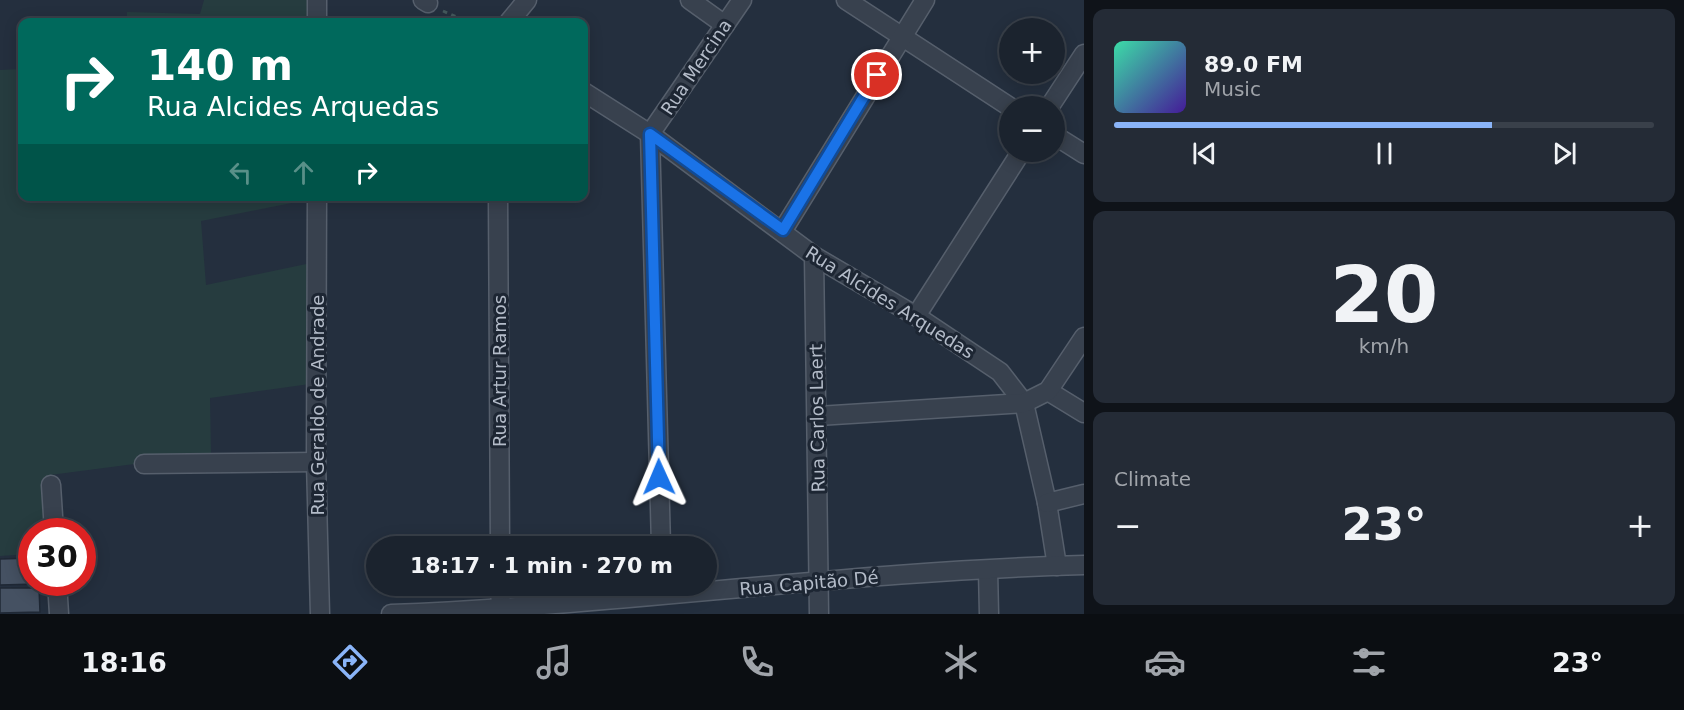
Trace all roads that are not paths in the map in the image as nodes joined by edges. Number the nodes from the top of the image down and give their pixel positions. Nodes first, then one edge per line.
1 (317, 0) edge
2 (527, 0) edge
3 (690, 0) edge
4 (742, 0) edge
5 (846, 0) edge
6 (925, 0) edge
7 (317, 18) edge
8 (512, 18) edge
9 (725, 25) junction
10 (901, 36) junction
11 (1084, 54) edge
12 (588, 95) edge
13 (1057, 96) edge
14 (999, 99) edge
15 (650, 134) junction
16 (1065, 142) edge
17 (1084, 154) edge
18 (1015, 162) edge
19 (317, 201) edge
20 (498, 201) edge
21 (783, 230) junction
22 (814, 255) junction
23 (916, 316) junction
24 (1084, 337) edge
25 (1048, 391) junction
26 (1024, 403) junction
27 (1084, 413) edge
28 (818, 416) junction
29 (316, 462) junction
30 (144, 464) dead end
31 (51, 485) dead end
32 (1084, 494) edge
33 (1047, 503) junction
34 (53, 518) edge
35 (500, 536) edge
36 (661, 536) edge
37 (1084, 565) edge
38 (1058, 566) junction
39 (988, 570) junction
40 (819, 580) junction
41 (58, 596) edge
42 (500, 596) edge
43 (662, 599) edge
44 (501, 610) junction
45 (59, 614) edge
46 (320, 614) edge
47 (391, 614) edge
48 (819, 614) edge
49 (989, 614) edge

1 - 7 street
2 - 8 street
3 - 9 street
4 - 9 street, Rua Mercina
5 - 10 street
6 - 10 street
9 - 15 street, Rua Mercina
10 - 14 street
10 - 21 street
11 - 13 street
12 - 15 street, Rua Alcides Arquedas
15 - 21 street, Rua Alcides Arquedas
15 - 36 street
16 - 17 street
18 - 23 street
19 - 29 street, Rua Geraldo de Andrade
20 - 35 street, Rua Artur Ramos
21 - 22 street, Rua Alcides Arquedas
22 - 23 street, Rua Alcides Arquedas
22 - 28 street, Rua Carlos Laert
23 - 26 street, Rua Alcides Arquedas
24 - 25 street
25 - 26 street
25 - 27 street
26 - 28 street
26 - 33 street, Rua Alcides Arquedas
28 - 40 street, Rua Carlos Laert
29 - 30 street
29 - 46 street, Rua Geraldo de Andrade
31 - 34 street
32 - 33 street
33 - 38 street, Rua Alcides Arquedas
37 - 38 street, Rua Capitão Dé
38 - 39 street, Rua Capitão Dé
39 - 40 street, Rua Capitão Dé
39 - 49 street
40 - 43 street, Rua Capitão Dé
40 - 48 street, Rua Carlos Laert
41 - 45 street
42 - 44 street
43 - 44 street, Rua Capitão Dé
44 - 47 street, Rua Capitão Dé

